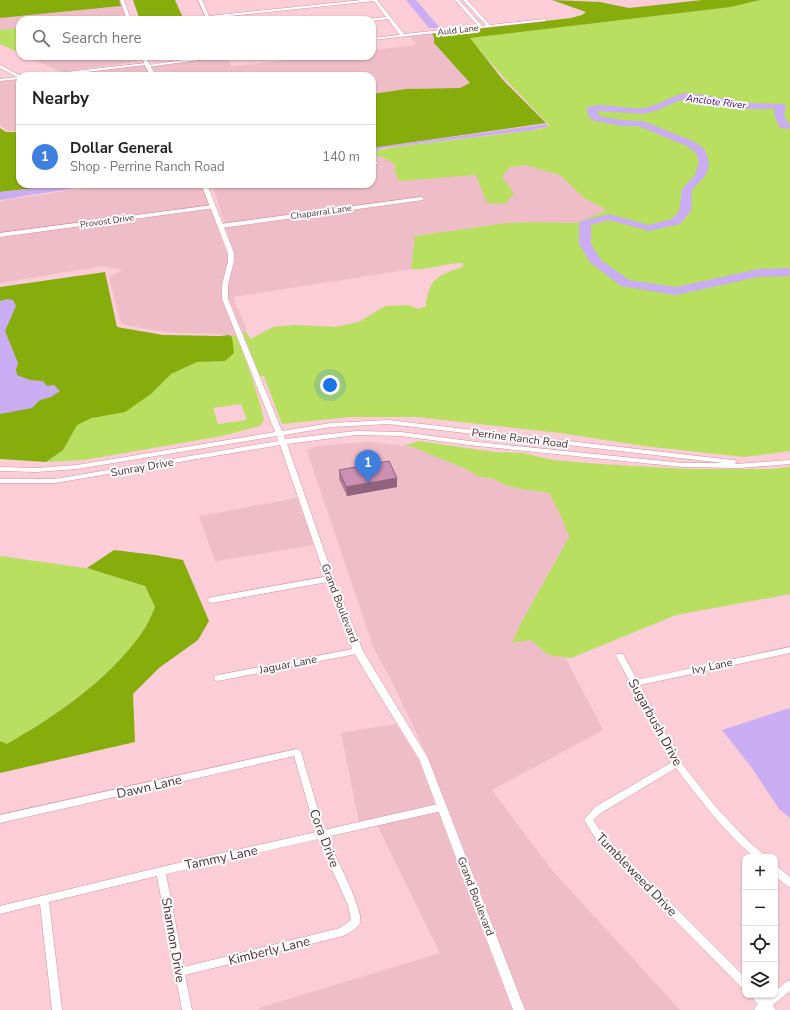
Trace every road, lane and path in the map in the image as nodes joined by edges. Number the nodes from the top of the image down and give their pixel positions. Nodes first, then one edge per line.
1 (122, 0) edge
2 (200, 0) edge
3 (203, 0) edge
4 (374, 0) edge
5 (458, 0) edge
6 (465, 0) edge
7 (128, 16) edge
8 (208, 16) edge
9 (235, 16) edge
10 (389, 18) junction
11 (376, 19) edge
12 (545, 20) dead end
13 (489, 26) junction
14 (481, 27) junction
15 (403, 36) junction
16 (376, 39) edge
17 (144, 60) edge
18 (174, 60) edge
19 (183, 60) edge
20 (146, 64) junction
21 (0, 66) edge
22 (75, 72) edge
23 (150, 72) edge
24 (16, 76) edge
25 (16, 78) edge
26 (0, 80) edge
27 (205, 188) edge
28 (421, 199) dead end
29 (213, 206) junction
30 (221, 226) junction
31 (0, 235) edge
32 (279, 432) junction
33 (283, 442) junction
34 (790, 462) edge
35 (761, 464) junction
36 (0, 469) edge
37 (0, 481) edge
38 (330, 579) junction
39 (212, 600) dead end
40 (358, 650) junction
41 (790, 650) edge
42 (620, 656) dead end
43 (218, 678) dead end
44 (635, 683) junction
45 (297, 752) joint
46 (677, 763) junction
47 (442, 806) junction
48 (0, 819) edge
49 (322, 835) junction
50 (757, 854) edge
51 (161, 870) junction
52 (778, 873) edge
53 (790, 883) edge
54 (44, 899) junction
55 (0, 910) edge
56 (356, 922) joint
57 (180, 972) junction
58 (742, 981) edge
59 (790, 985) edge
60 (758, 998) edge
61 (765, 1008) edge
62 (57, 1010) edge
63 (187, 1010) edge
64 (519, 1010) edge

1 - 7 street
2 - 3 street
2 - 8 street
4 - 9 street
4 - 10 street
5 - 14 street
6 - 13 street
10 - 11 street
10 - 15 street
12 - 13 street, Auld Lane
13 - 14 street, Auld Lane
14 - 15 street, Auld Lane
15 - 16 street, Auld Lane
17 - 20 street
18 - 20 street
19 - 20 street
20 - 22 street
20 - 23 street
21 - 24 street
25 - 26 street
27 - 29 street, Grand Boulevard
28 - 30 street, Chaparral Lane
29 - 30 street, Grand Boulevard
29 - 31 street, Provost Drive
30 - 32 street, Grand Boulevard
32 - 33 street, Grand Boulevard
32 - 35 street, Perrine Ranch Road
32 - 36 street, Sunray Drive
33 - 35 street, Perrine Ranch Road
33 - 37 street, Sunray Drive
33 - 38 street, Grand Boulevard
34 - 35 street, Perrine Ranch Road
38 - 39 street
38 - 40 street, Grand Boulevard
40 - 43 street, Jaguar Lane
40 - 47 street, Grand Boulevard
41 - 44 street, Ivy Lane
42 - 44 street, Sugarbush Drive
44 - 46 street, Sugarbush Drive
45 - 48 street, Dawn Lane
45 - 49 street, Cora Drive
46 - 50 street, Sugarbush Drive
46 - 58 street, Tumbleweed Drive
47 - 49 street, Tammy Lane
47 - 64 street, Grand Boulevard
49 - 51 street, Tammy Lane
49 - 56 street, Cora Drive
51 - 54 street, Tammy Lane
51 - 57 street, Shannon Drive
52 - 53 street
54 - 55 street, Tammy Lane
54 - 62 street
56 - 57 street, Kimberly Lane
57 - 63 street, Shannon Drive
59 - 61 street
60 - 61 street

